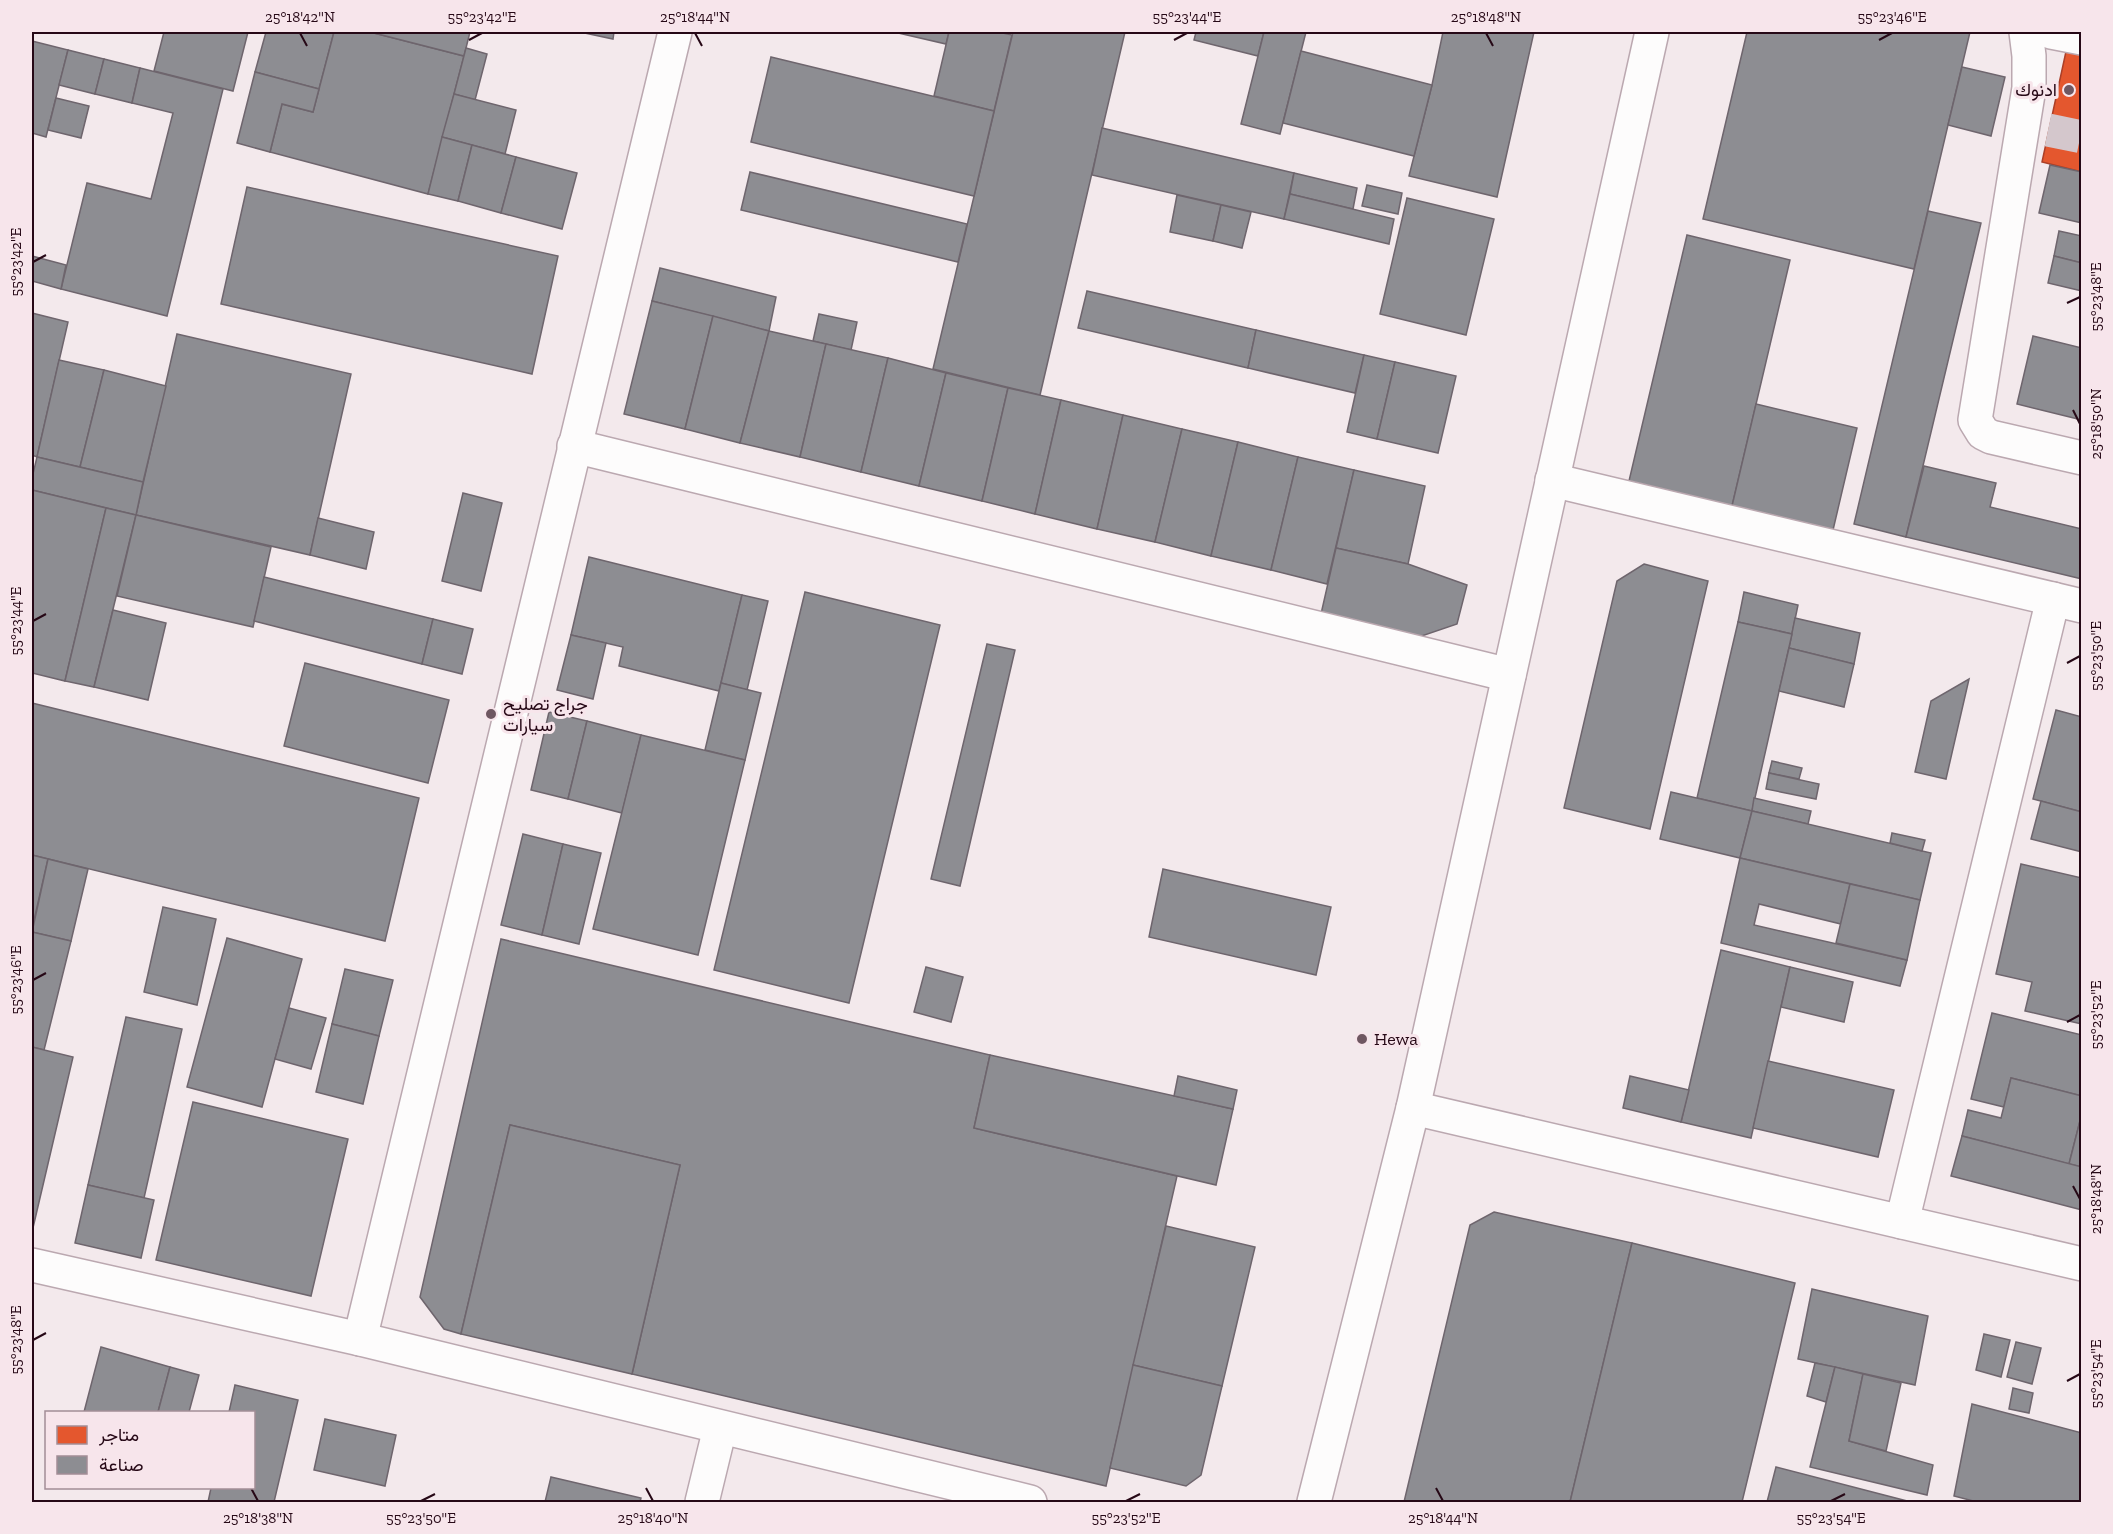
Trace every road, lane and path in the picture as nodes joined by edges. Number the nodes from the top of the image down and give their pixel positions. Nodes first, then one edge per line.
1 (675, 32) edge
2 (1652, 32) edge
3 (2026, 32) edge
4 (2052, 32) edge
5 (2082, 39) edge
6 (574, 446) junction
7 (2082, 458) edge
8 (1552, 480) junction
9 (2067, 602) edge
10 (1509, 675) junction
11 (1413, 1108) junction
12 (1902, 1222) junction
13 (2082, 1264) edge
14 (32, 1265) edge
15 (360, 1339) junction
16 (720, 1428) junction
17 (702, 1503) edge
18 (1030, 1503) edge
19 (1314, 1503) edge

1 - 6 street
2 - 8 street
3 - 7 street
4 - 5 street
6 - 10 street
6 - 15 street
8 - 9 street
8 - 10 street
9 - 12 street
10 - 11 street
11 - 12 street
11 - 19 street
12 - 13 street
14 - 15 street
15 - 16 street
16 - 17 street
16 - 18 street

